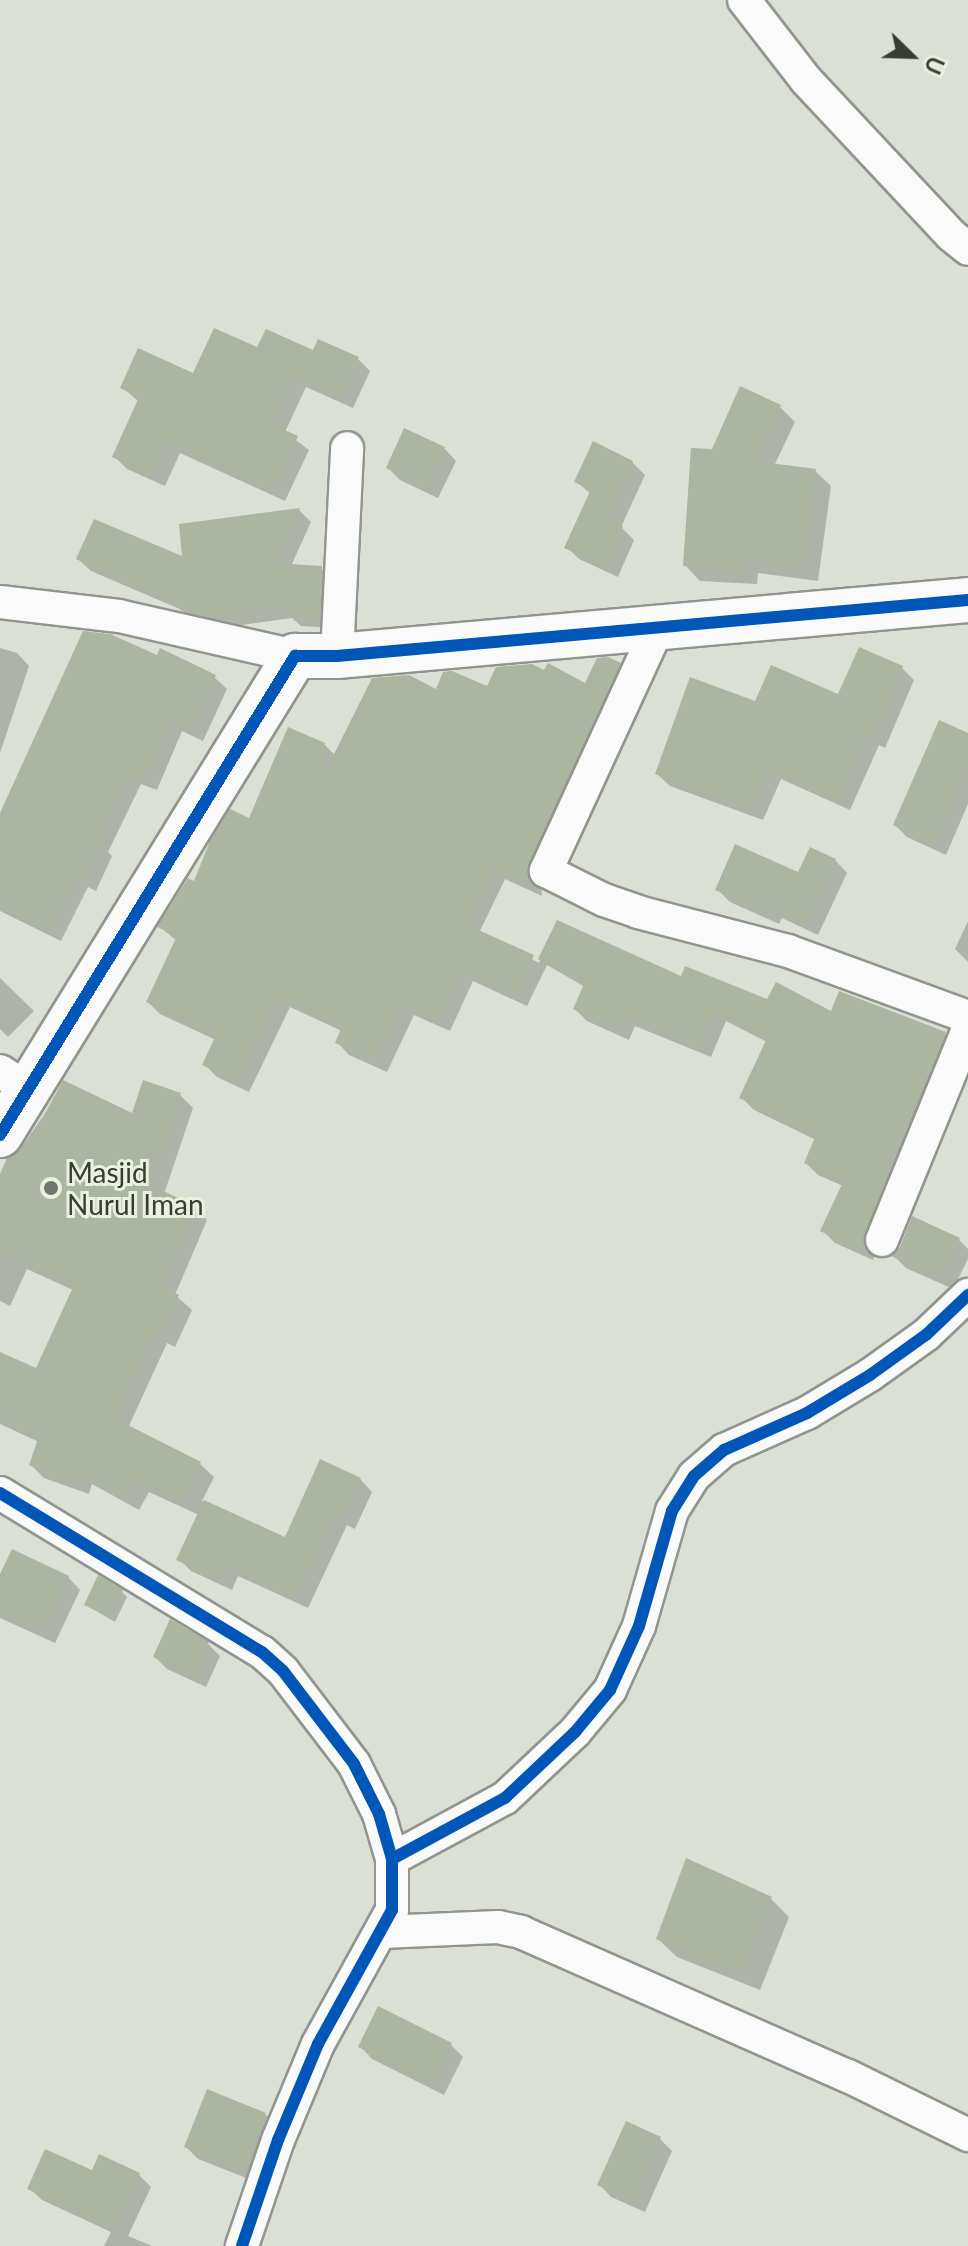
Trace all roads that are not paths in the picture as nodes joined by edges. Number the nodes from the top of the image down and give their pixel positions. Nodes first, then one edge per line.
1 (744, 0) edge
2 (968, 249) edge
3 (347, 448) dead end
4 (968, 600) edge
5 (0, 602) edge
6 (659, 625) junction
7 (316, 656) junction
8 (968, 1017) edge
9 (968, 1029) edge
10 (14, 1080) edge
11 (0, 1135) edge
12 (882, 1240) dead end
13 (968, 1295) edge
14 (0, 1493) edge
15 (389, 1896) junction
16 (968, 2135) edge
17 (242, 2246) edge

1 - 2 street
3 - 7 street
4 - 6 street
5 - 7 street
6 - 7 street
6 - 8 street
7 - 10 street
9 - 12 street
10 - 11 street
13 - 15 street
14 - 15 street
15 - 16 street
15 - 17 street

